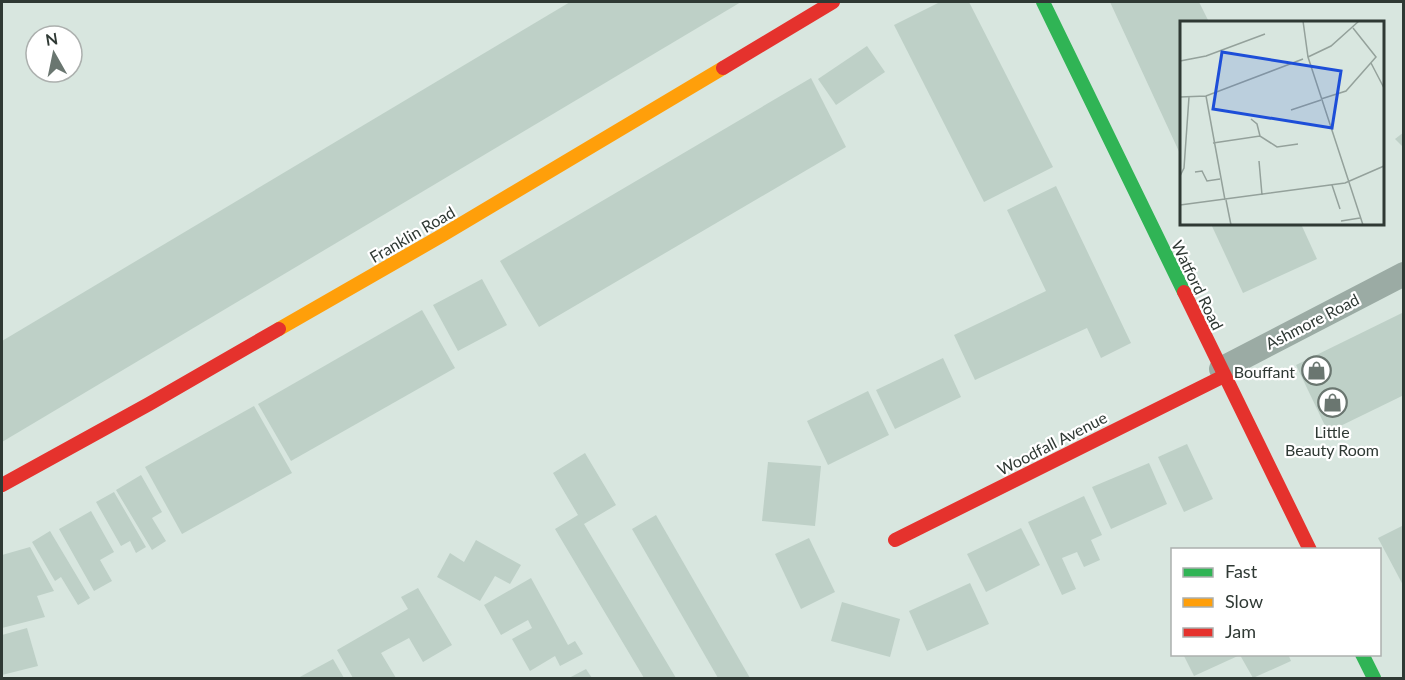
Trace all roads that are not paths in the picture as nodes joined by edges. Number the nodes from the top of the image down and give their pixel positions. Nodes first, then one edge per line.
1 (833, 2) edge
2 (1043, 2) edge
3 (1404, 274) edge
4 (1222, 373) junction
5 (2, 485) edge
6 (895, 540) dead end
7 (1310, 548) edge
8 (1363, 656) edge
9 (1374, 678) edge

1 - 5 main road, Franklin Road
2 - 4 main road, Watford Road
3 - 4 street, Ashmore Road
4 - 6 main road, Woodfall Avenue
4 - 7 main road, Watford Road
8 - 9 main road

